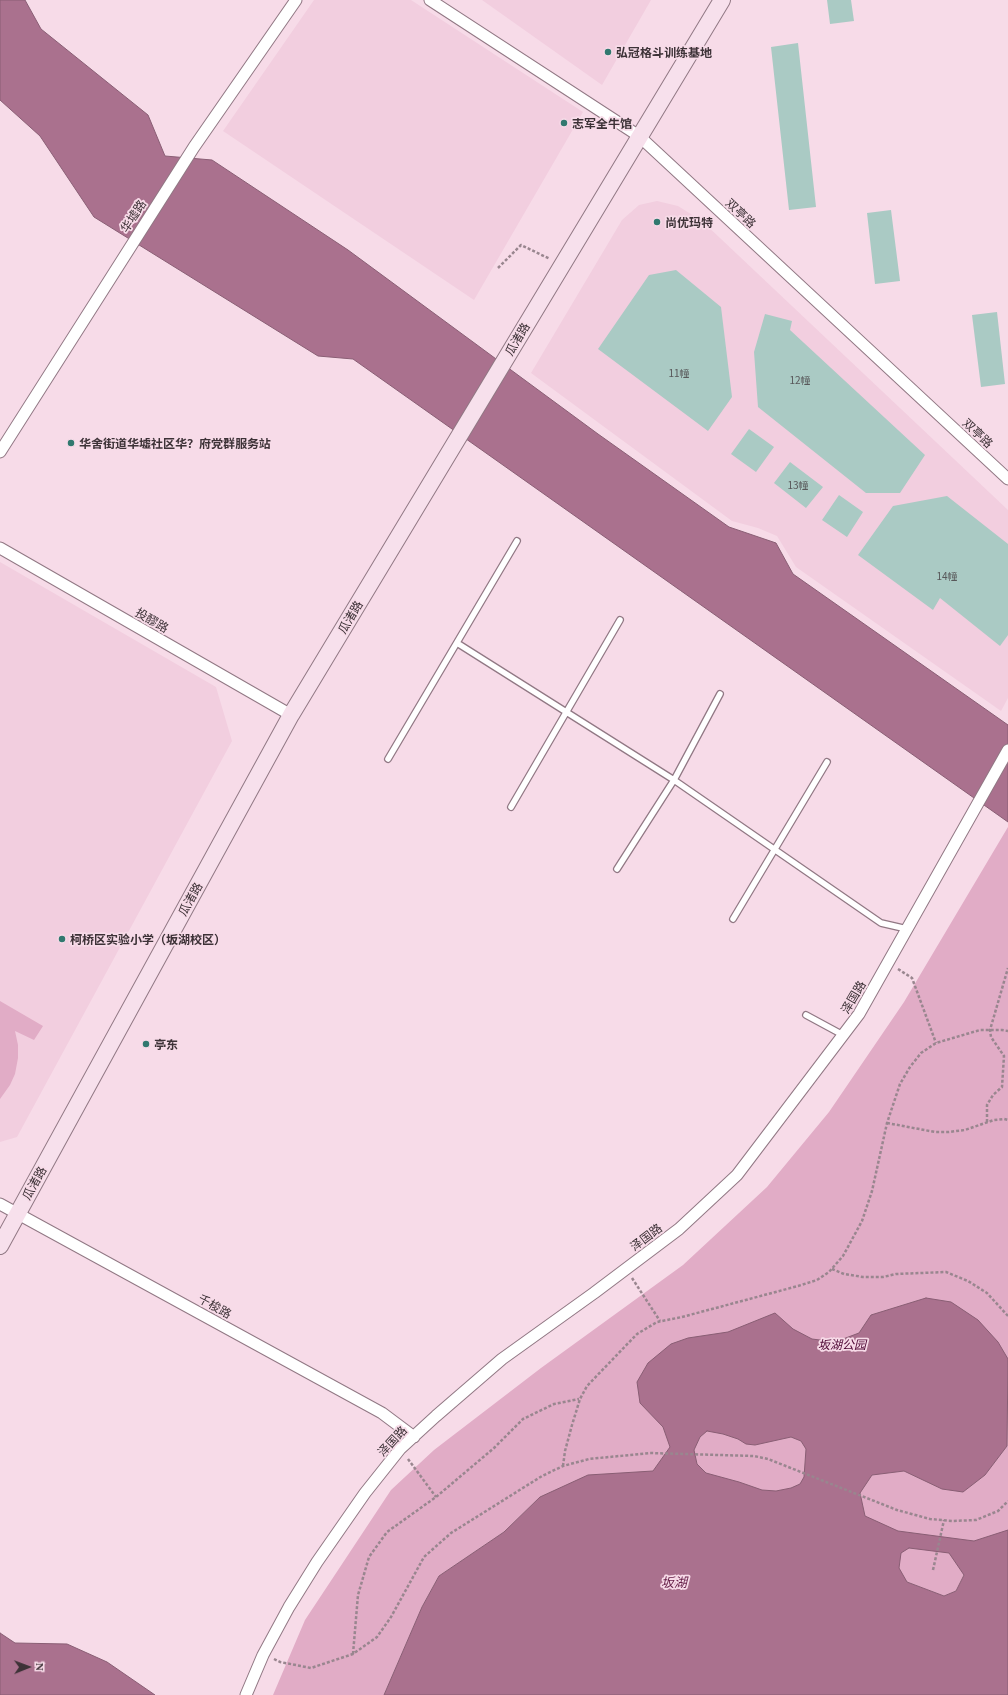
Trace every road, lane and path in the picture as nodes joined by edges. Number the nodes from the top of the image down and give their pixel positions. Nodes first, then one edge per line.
1 (296, 0) edge
2 (430, 0) edge
3 (722, 0) edge
4 (639, 136) junction
5 (562, 264) junction
6 (498, 268) dead end
7 (0, 452) edge
8 (1008, 479) edge
9 (517, 541) dead end
10 (0, 548) edge
11 (620, 620) dead end
12 (457, 643) junction
13 (720, 694) dead end
14 (566, 712) junction
15 (291, 715) junction
16 (1008, 750) edge
17 (388, 759) dead end
18 (827, 762) dead end
19 (674, 780) junction
20 (511, 807) dead end
21 (774, 849) junction
22 (617, 869) dead end
23 (733, 919) dead end
24 (907, 929) junction
25 (888, 963) junction
26 (1008, 968) edge
27 (806, 1015) dead end
28 (990, 1030) junction
29 (1008, 1031) edge
30 (843, 1035) junction
31 (936, 1043) junction
32 (1008, 1120) edge
33 (987, 1122) junction
34 (887, 1123) junction
35 (0, 1204) edge
36 (18, 1213) junction
37 (0, 1246) edge
38 (625, 1269) junction
39 (832, 1269) junction
40 (1008, 1316) edge
41 (660, 1321) junction
42 (580, 1399) junction
43 (414, 1436) junction
44 (400, 1450) junction
45 (563, 1466) junction
46 (436, 1497) junction
47 (1008, 1501) edge
48 (944, 1520) junction
49 (933, 1570) dead end
50 (263, 1654) junction
51 (353, 1654) junction
52 (246, 1695) edge

1 - 7 street, 华墟路
2 - 4 street, 双亭路
3 - 4 street, 瓜渚路
4 - 5 street, 瓜渚路
4 - 8 street, 双亭路
5 - 6 path
5 - 15 street, 瓜渚路
9 - 12 lane
10 - 15 street, 投醪路
11 - 14 lane
12 - 14 lane
12 - 17 lane
13 - 19 lane
14 - 19 lane
14 - 20 lane
15 - 36 street, 瓜渚路
16 - 24 street, 泽国路
18 - 21 lane
19 - 21 lane
19 - 22 lane
21 - 23 lane
21 - 24 lane
24 - 25 street, 泽国路
25 - 30 street, 泽国路
25 - 31 path
26 - 28 path
27 - 30 lane
28 - 29 path
28 - 31 path
28 - 33 path
30 - 38 street, 泽国路
31 - 34 path
32 - 33 path
33 - 34 path
34 - 39 path
35 - 36 street, 千梭路
36 - 37 street, 瓜渚路
36 - 43 street, 千梭路
38 - 41 path
38 - 43 street, 泽国路
39 - 40 path
39 - 41 path
41 - 42 path
42 - 45 path
42 - 46 path
43 - 44 street, 泽国路
44 - 46 path
44 - 50 street, 泽国路
45 - 48 path
45 - 51 path
46 - 51 path
47 - 48 path
48 - 49 path
50 - 51 path
50 - 52 street, 泽国路

